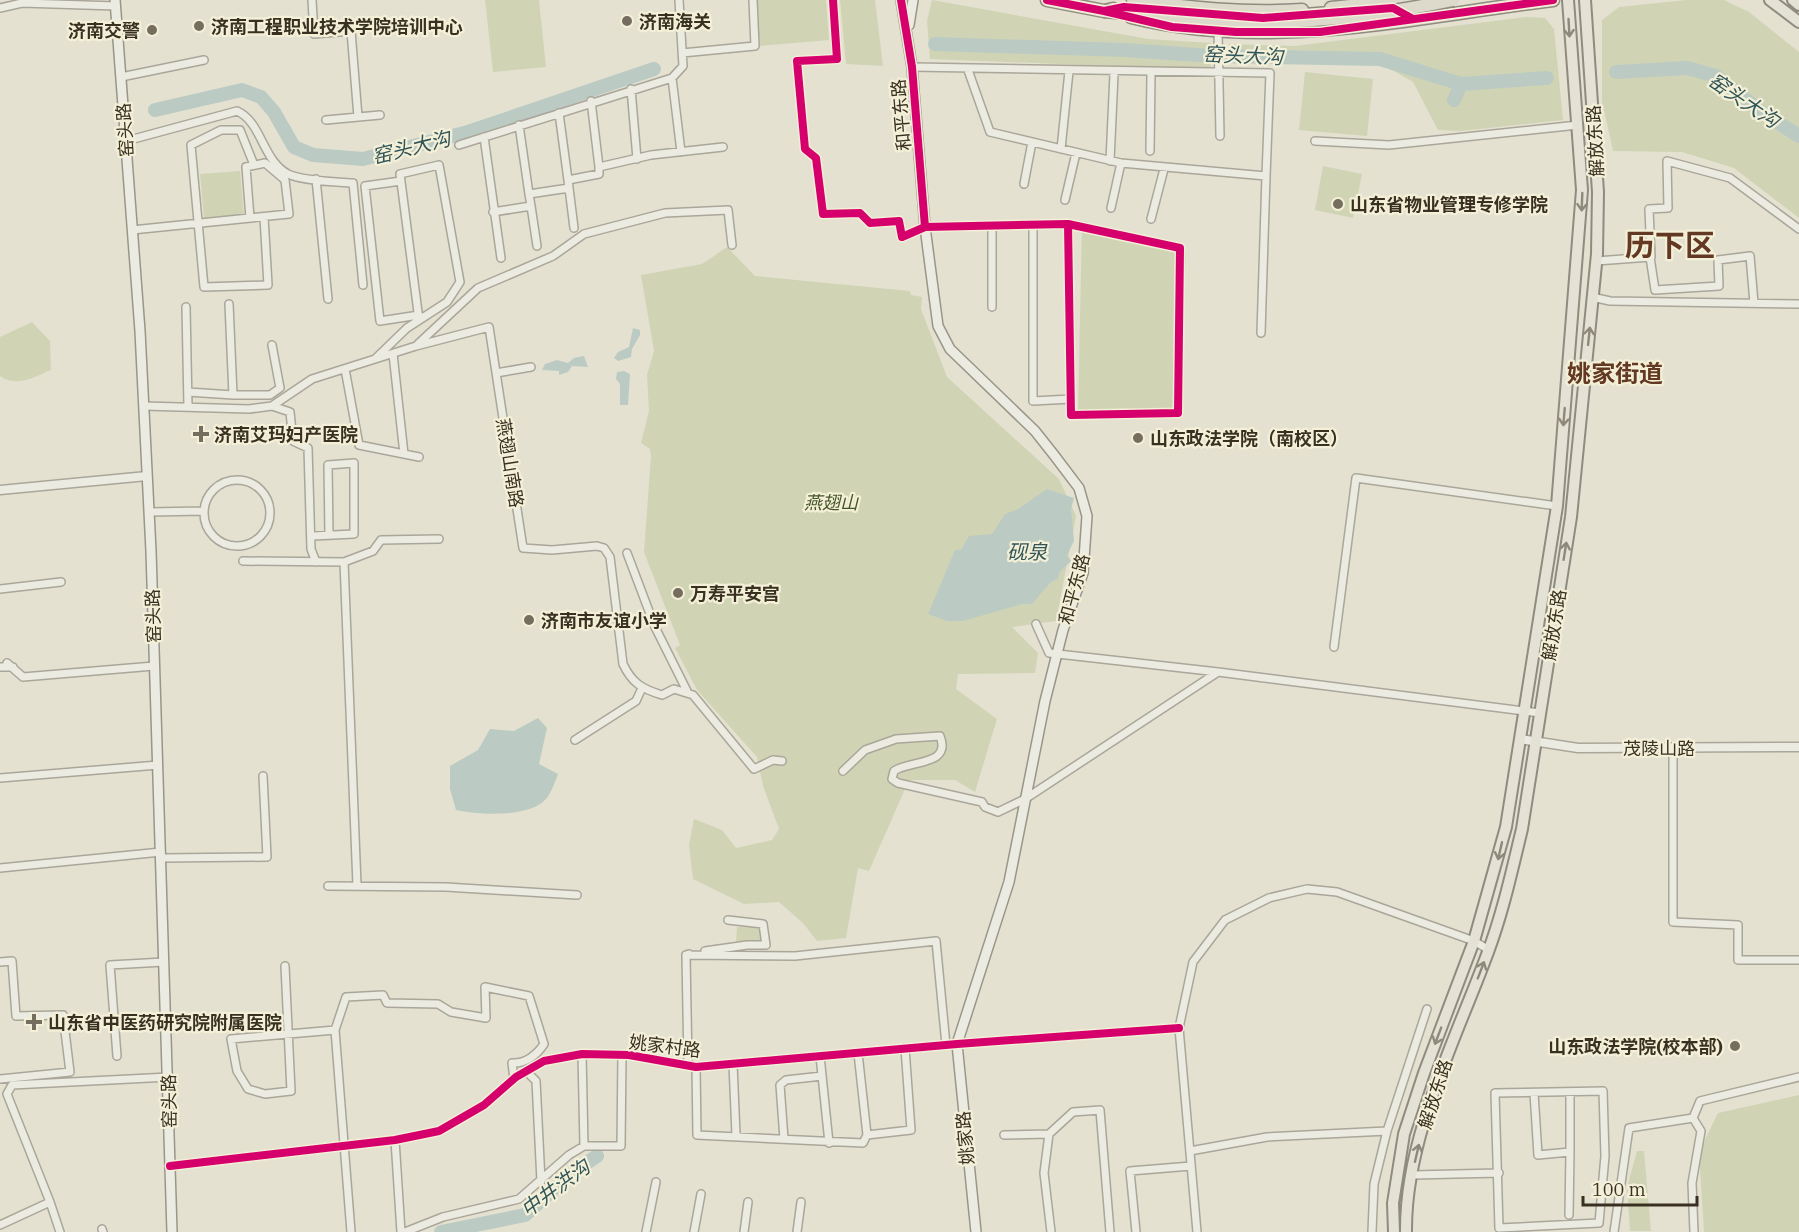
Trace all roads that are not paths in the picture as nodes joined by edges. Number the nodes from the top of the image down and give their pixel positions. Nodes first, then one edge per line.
1 (312, 0) edge
2 (679, 0) edge
3 (753, 0) edge
4 (833, 0) edge
5 (901, 0) edge
6 (913, 0) edge
7 (1047, 0) edge
8 (1133, 0) edge
9 (1409, 0) edge
10 (1453, 0) edge
11 (1553, 0) edge
12 (1568, 0) edge
13 (1585, 0) edge
14 (1770, 0) edge
15 (1792, 0) edge
16 (116, 3) edge
17 (1799, 5) edge
18 (0, 8) edge
19 (1104, 11) junction
20 (1413, 19) junction
21 (1799, 22) edge
22 (908, 34) junction
23 (1218, 35) junction
24 (682, 54) junction
25 (204, 60) dead end
26 (912, 67) junction
27 (968, 70) junction
28 (1069, 71) junction
29 (1219, 72) junction
30 (1114, 74) dead end
31 (1151, 74) dead end
32 (121, 76) junction
33 (672, 78) junction
34 (631, 89) junction
35 (591, 101) junction
36 (559, 112) junction
37 (380, 115) dead end
38 (358, 117) junction
39 (326, 120) dead end
40 (519, 125) junction
41 (1578, 125) junction
42 (1220, 136) dead end
43 (484, 137) junction
44 (126, 141) junction
45 (1315, 141) dead end
46 (1032, 142) junction
47 (459, 145) dead end
48 (723, 147) dead end
49 (1061, 149) junction
50 (1150, 151) dead end
51 (681, 152) junction
52 (1076, 153) junction
53 (637, 159) junction
54 (1110, 161) junction
55 (1121, 163) junction
56 (254, 165) junction
57 (599, 166) junction
58 (1164, 169) junction
59 (1266, 176) junction
60 (316, 179) junction
61 (401, 181) junction
62 (568, 184) junction
63 (1024, 184) dead end
64 (529, 194) junction
65 (1065, 200) dead end
66 (531, 206) junction
67 (1111, 208) dead end
68 (493, 212) junction
69 (264, 217) junction
70 (250, 218) junction
71 (1151, 219) dead end
72 (198, 223) junction
73 (1068, 224) junction
74 (992, 226) junction
75 (925, 227) junction
76 (574, 228) dead end
77 (1032, 228) dead end
78 (1799, 229) edge
79 (132, 230) junction
80 (732, 245) dead end
81 (537, 246) dead end
82 (1650, 257) junction
83 (501, 258) dead end
84 (1596, 261) junction
85 (363, 285) dead end
86 (1592, 297) junction
87 (328, 299) dead end
88 (1754, 303) junction
89 (229, 304) dead end
90 (1799, 304) edge
91 (186, 307) dead end
92 (992, 307) dead end
93 (419, 317) junction
94 (1261, 333) dead end
95 (273, 345) dead end
96 (416, 346) junction
97 (393, 354) junction
98 (375, 360) junction
99 (531, 367) dead end
100 (345, 369) junction
101 (496, 373) junction
102 (188, 392) junction
103 (233, 395) junction
104 (1071, 399) junction
105 (144, 406) junction
106 (272, 406) junction
107 (188, 407) junction
108 (404, 454) junction
109 (419, 457) dead end
110 (147, 476) junction
111 (0, 490) edge
112 (1557, 506) junction
113 (204, 511) junction
114 (149, 512) junction
115 (329, 535) junction
116 (313, 536) dead end
117 (440, 539) dead end
118 (627, 553) dead end
119 (243, 561) dead end
120 (316, 562) junction
121 (344, 562) junction
122 (61, 582) dead end
123 (0, 589) edge
124 (1036, 624) dead end
125 (1334, 647) dead end
126 (1058, 653) junction
127 (154, 666) junction
128 (0, 668) edge
129 (1218, 672) junction
130 (642, 688) junction
131 (687, 691) junction
132 (1525, 711) junction
133 (1540, 713) junction
134 (1520, 739) junction
135 (575, 740) dead end
136 (1535, 742) junction
137 (1799, 747) edge
138 (1673, 748) junction
139 (782, 761) dead end
140 (158, 765) junction
141 (843, 771) dead end
142 (262, 776) dead end
143 (0, 778) edge
144 (1026, 799) junction
145 (162, 855) junction
146 (0, 868) edge
147 (357, 885) junction
148 (327, 886) dead end
149 (577, 895) dead end
150 (728, 920) dead end
151 (1474, 941) junction
152 (1489, 950) junction
153 (686, 955) junction
154 (1799, 960) edge
155 (0, 962) edge
156 (164, 962) junction
157 (285, 966) dead end
158 (1427, 1009) dead end
159 (1179, 1028) junction
160 (335, 1030) junction
161 (288, 1034) junction
162 (957, 1044) junction
163 (946, 1045) junction
164 (905, 1048) junction
165 (858, 1053) junction
166 (582, 1054) junction
167 (622, 1055) junction
168 (117, 1056) dead end
169 (820, 1056) junction
170 (733, 1064) junction
171 (692, 1067) junction
172 (526, 1071) junction
173 (822, 1076) junction
174 (169, 1077) junction
175 (1799, 1077) edge
176 (0, 1079) edge
177 (514, 1079) junction
178 (1570, 1092) junction
179 (1534, 1093) junction
180 (1693, 1118) junction
181 (1387, 1131) junction
182 (1049, 1134) junction
183 (736, 1135) junction
184 (1004, 1135) dead end
185 (867, 1136) junction
186 (784, 1139) junction
187 (394, 1140) junction
188 (829, 1143) junction
189 (346, 1146) junction
190 (584, 1146) junction
191 (1190, 1151) junction
192 (1570, 1152) junction
193 (170, 1166) junction
194 (1191, 1166) junction
195 (1499, 1173) junction
196 (1413, 1174) junction
197 (541, 1181) junction
198 (656, 1182) dead end
199 (701, 1194) dead end
200 (50, 1202) junction
201 (748, 1202) dead end
202 (801, 1202) dead end
203 (1569, 1215) dead end
204 (0, 1225) edge
205 (1694, 1230) edge
206 (60, 1232) edge
207 (172, 1232) edge
208 (351, 1232) edge
209 (403, 1232) edge
210 (646, 1232) edge
211 (694, 1232) edge
212 (744, 1232) edge
213 (797, 1232) edge
214 (976, 1232) edge
215 (1051, 1232) edge
216 (1110, 1232) edge
217 (1136, 1232) edge
218 (1197, 1232) edge
219 (1372, 1232) edge
220 (1394, 1232) edge
221 (1406, 1232) edge
222 (1614, 1232) edge

1 - 38 street
2 - 24 street
3 - 24 street
4 - 75 street
5 - 22 main road, 和平东路
6 - 22 main road, 和平东路
7 - 19 highway
8 - 9 highway
10 - 19 highway, bridge
11 - 20 highway
12 -> 41 main road, 解放东路
13 - 84 main road, 解放东路
14 - 21 main road
15 - 17 main road
16 - 18 street
16 - 32 main road, 窑头路
19 - 20 highway
19 - 23 highway
20 - 23 highway
22 - 26 main road, 和平东路
23 - 29 street
24 - 33 street
25 - 32 street
26 - 27 street
26 - 75 main road, 和平东路
27 - 28 street
27 - 46 street
28 - 29 street
28 - 49 street
29 - 42 street
29 - 59 street
30 - 54 street
31 - 50 street
32 - 44 main road, 窑头路
33 - 34 street
33 - 51 street
34 - 35 street
34 - 53 street
35 - 36 street
35 - 57 street
36 - 40 street
36 - 62 street
37 - 38 street
38 - 39 street
40 - 43 street
40 - 64 street
41 - 45 street
41 -> 112 main road, 解放东路
43 - 47 street
43 - 68 street
44 - 60 street
44 - 79 main road, 窑头路
46 - 49 street
46 - 63 street
48 - 51 street
49 - 52 street
51 - 53 street
52 - 54 street
52 - 65 street
53 - 57 street
54 - 55 street
55 - 58 street
55 - 67 street
56 - 69 street
56 - 70 street
56 - 72 street
57 - 62 street
58 - 59 street
58 - 71 street
59 - 94 street
60 - 85 street
60 - 87 street
61 - 93 street
61 - 93 street
61 - 93 street
62 - 64 street
62 - 76 street
64 - 66 street
66 - 68 street
66 - 81 street
68 - 83 street
69 - 70 street
69 - 72 street
70 - 72 street
72 - 79 street
73 - 74 street
73 - 104 street
73 - 104 street
74 - 75 street
74 - 92 street
75 - 126 main road, 和平东路
77 - 104 street
78 - 82 street
79 - 105 main road, 窑头路
80 - 96 street
82 - 84 street
82 - 88 street
84 - 86 main road, 解放东路
86 - 88 street
133 -> 86 main road, 解放东路
88 - 90 street
89 - 103 street
91 - 102 street
93 - 98 street
95 - 103 street
96 - 97 street, 燕翅山南路
96 - 101 street, 燕翅山南路
97 - 98 street, 燕翅山南路
97 - 108 street
98 - 100 street, 燕翅山南路
99 - 101 street
100 - 106 street, 燕翅山南路
100 - 108 street
101 - 130 street, 燕翅山南路
102 - 103 street
102 - 107 street
105 - 107 street, 燕翅山南路
105 - 110 main road, 窑头路
106 - 107 street, 燕翅山南路
106 - 120 street
108 - 109 street
110 - 111 street
110 - 114 main road, 窑头路
112 - 125 street
112 - 132 main road, 解放东路
113 - 113 street
113 - 114 street
114 - 127 main road, 窑头路
115 - 115 street
115 - 116 street
117 - 121 street
118 - 131 street
119 - 120 street
120 - 121 street
121 - 147 street
122 - 123 street
124 - 126 street
126 - 129 street
126 - 144 main road, 和平东路
127 - 128 street
127 - 140 main road, 窑头路
129 - 132 street
129 - 144 street
130 - 131 street
130 - 135 street
131 - 139 street
132 - 133 street
132 - 134 main road, 解放东路
133 - 136 main road, 解放东路
134 - 136 street, 茂陵山路
134 -> 151 main road, 解放东路
136 - 138 street, 茂陵山路
136 - 152 main road, 解放东路
137 - 138 street, 茂陵山路
138 - 154 street
140 - 143 street
140 - 145 main road, 窑头路
141 - 144 street
142 - 145 street
144 - 162 main road, 和平东路
145 - 146 street
145 - 156 main road, 窑头路
147 - 148 street
147 - 149 street
150 - 153 street
151 - 152 street
151 - 159 street
151 -> 220 main road, 解放东路
196 -> 152 main road, 解放东路
153 - 163 street
153 - 171 street
155 - 176 street
156 - 168 street
156 - 174 main road, 窑头路
157 - 161 street
158 - 181 street
159 - 162 street, 姚家村路
159 - 191 street
160 - 161 street
160 - 177 street
160 - 189 street
161 - 161 street
162 - 163 street, 姚家村路
162 - 214 main road, 姚家路
163 - 164 street, 姚家村路
164 - 165 street, 姚家村路
164 - 185 street
165 - 169 street, 姚家村路
165 - 185 street
166 - 167 street, 姚家村路
166 - 172 street, 姚家村路
166 - 190 street
167 - 171 street, 姚家村路
167 - 190 street
169 - 170 street, 姚家村路
169 - 173 street
170 - 171 street, 姚家村路
170 - 183 street
171 - 183 street
172 - 177 street, 姚家村路
172 - 197 street
173 - 186 street
173 - 188 street
174 - 193 main road, 窑头路
174 - 200 street
175 - 180 street
177 - 187 street, 姚家村路
178 - 179 street
178 - 192 street
178 - 195 street
179 - 192 street
179 - 195 street
180 - 205 street
180 - 222 street
181 - 191 street
181 - 219 street
182 - 184 street
182 - 215 street
182 - 216 street
183 - 186 street
185 - 188 street
186 - 188 street
187 - 189 street, 姚家村路
187 - 209 street
189 - 193 street, 姚家村路
189 - 208 street
190 - 197 street
191 - 194 street
192 - 203 street
193 - 207 main road, 窑头路
194 - 217 street
194 - 218 street
195 - 196 street
196 - 221 main road, 解放东路
197 - 209 street
198 - 210 street
199 - 211 street
200 - 204 street
200 - 206 street
201 - 212 street
202 - 213 street

